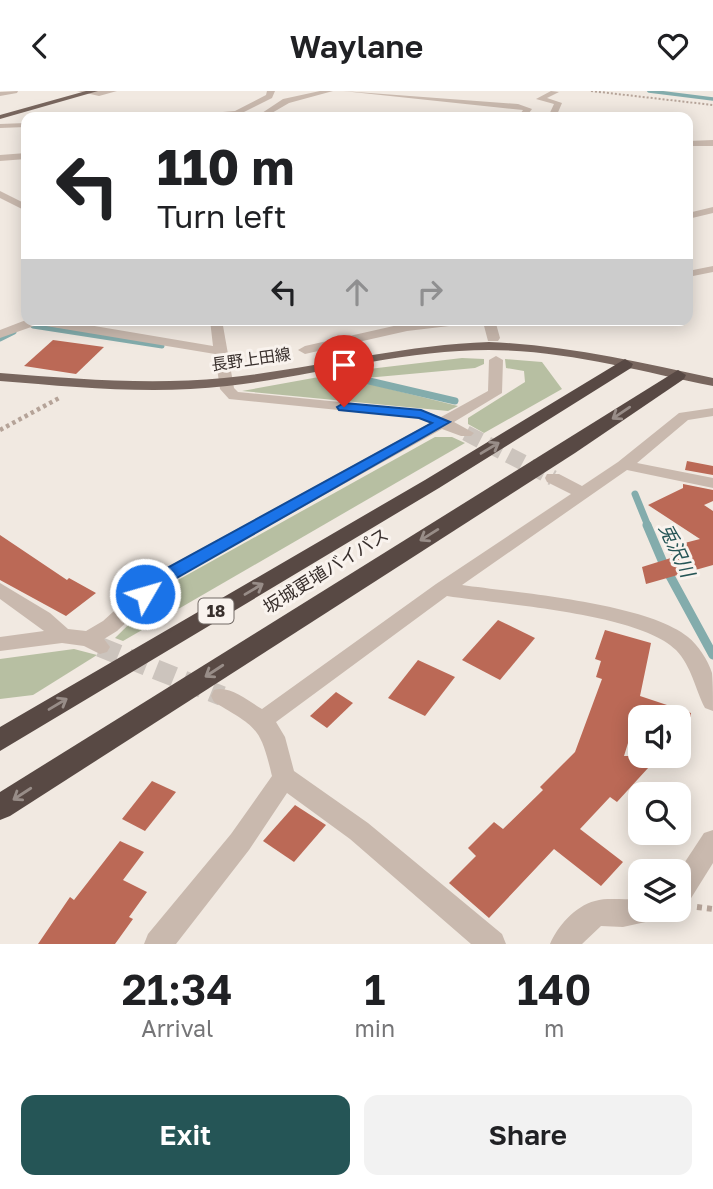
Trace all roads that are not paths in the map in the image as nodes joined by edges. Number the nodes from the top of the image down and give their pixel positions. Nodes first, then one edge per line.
1 (14, 91) edge
2 (113, 91) edge
3 (271, 91) edge
4 (329, 91) edge
5 (347, 91) edge
6 (88, 92) edge
7 (555, 92) edge
8 (0, 94) edge
9 (237, 112) edge
10 (268, 112) edge
11 (526, 112) edge
12 (554, 112) edge
13 (0, 117) edge
14 (21, 125) edge
15 (0, 126) edge
16 (713, 143) edge
17 (693, 144) edge
18 (21, 156) edge
19 (0, 158) edge
20 (0, 194) edge
21 (21, 203) edge
22 (713, 210) edge
23 (693, 215) edge
24 (713, 269) edge
25 (693, 273) edge
26 (21, 326) edge
27 (70, 326) edge
28 (217, 326) edge
29 (417, 326) edge
30 (490, 326) edge
31 (0, 334) edge
32 (493, 338) dead end
33 (304, 350) dead end
34 (220, 351) junction
35 (496, 360) dead end
36 (625, 364) junction
37 (678, 375) junction
38 (0, 377) edge
39 (713, 381) edge
40 (227, 382) junction
41 (713, 412) edge
42 (443, 422) junction
43 (466, 433) tunnel mouth
44 (624, 465) junction
45 (553, 478) tunnel mouth
46 (713, 483) edge
47 (582, 493) junction
48 (443, 589) junction
49 (0, 590) edge
50 (62, 636) junction
51 (0, 644) edge
52 (222, 696) tunnel mouth
53 (713, 702) edge
54 (263, 720) junction
55 (0, 740) edge
56 (284, 777) junction
57 (0, 807) edge
58 (713, 841) edge
59 (691, 875) edge
60 (628, 913) edge
61 (158, 944) edge
62 (492, 944) edge
63 (564, 944) edge

1 - 8 street
2 - 6 street
3 - 9 street
4 - 10 street
5 - 11 street
6 - 13 main road
7 - 12 street
14 - 15 street
16 - 17 street
18 - 19 street
20 - 21 street
22 - 23 street
24 - 25 street
26 - 31 street
27 - 34 street
28 - 34 street
29 - 33 street
30 - 32 street
34 - 40 street
35 - 42 street
36 - 37 main road, 長野上田線
36 - 40 main road, 長野上田線
55 -> 36 highway, 坂城更埴バイパス / 18
37 - 39 main road, 長野上田線
37 -> 57 highway, 坂城更埴バイパス
38 - 40 main road, 長野上田線
40 - 42 street
41 - 44 street
42 - 43 street
42 - 50 street
44 - 46 street
44 - 47 street
45 - 47 street
47 - 48 street
48 - 53 street
48 - 54 street
49 - 50 street
50 - 51 street
52 - 54 street
54 - 56 street
56 - 61 street
56 - 62 street
58 - 59 street
60 - 63 street

